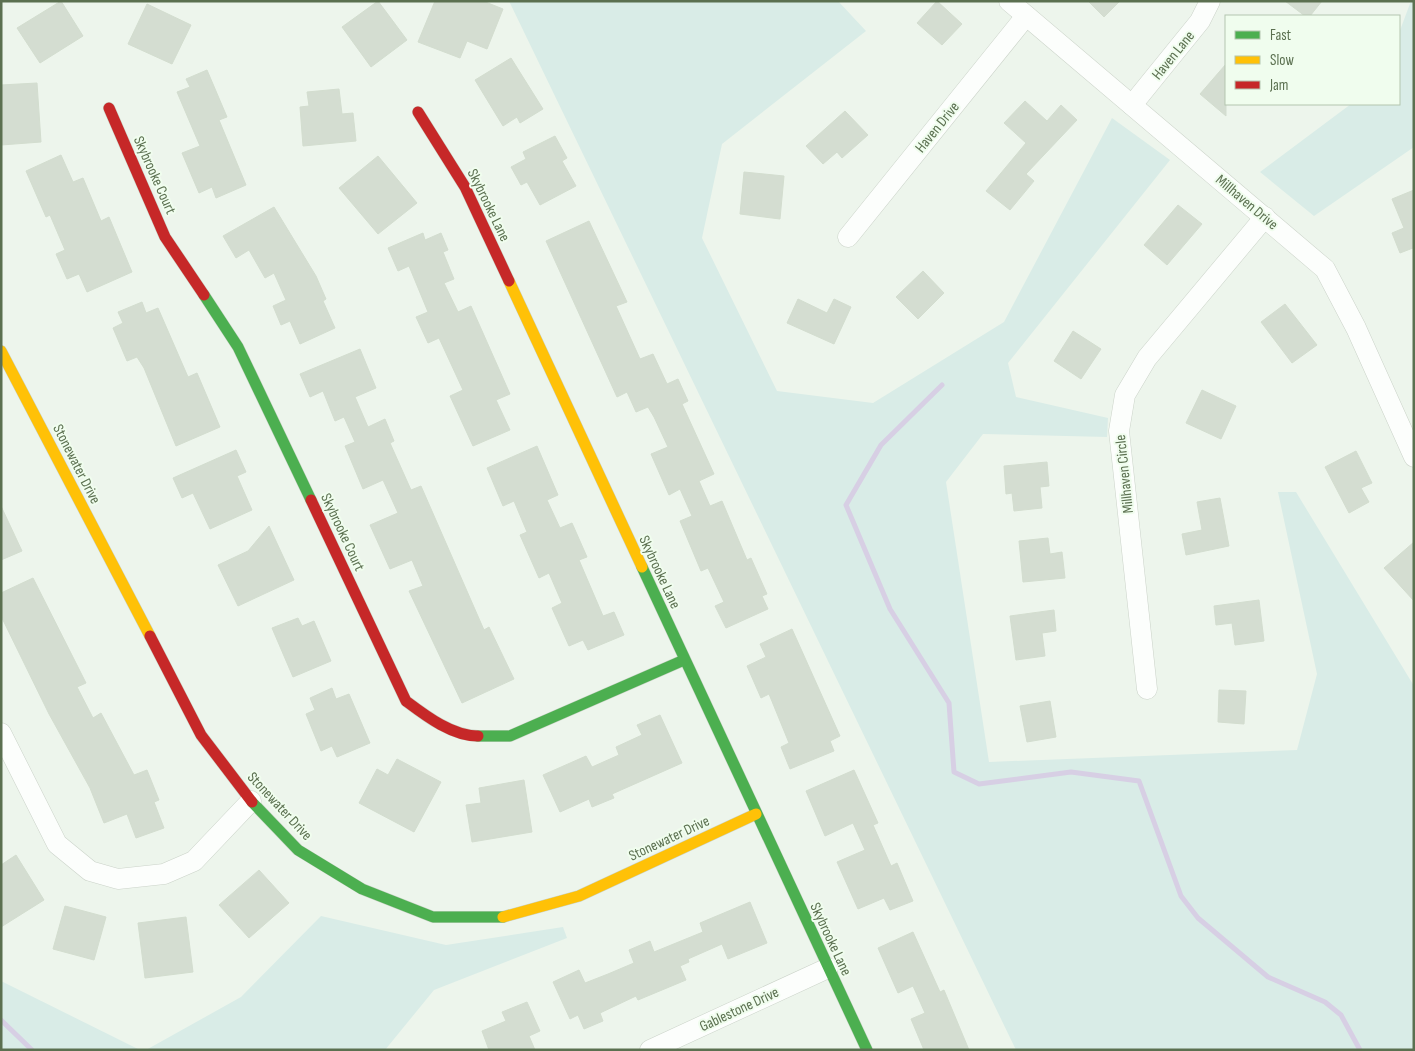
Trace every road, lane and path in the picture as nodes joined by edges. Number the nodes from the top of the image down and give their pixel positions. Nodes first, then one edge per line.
1 (1009, 1) edge
2 (1210, 1) edge
3 (1026, 16) junction
4 (1132, 106) junction
5 (109, 108) dead end
6 (418, 112) dead end
7 (1265, 217) junction
8 (848, 237) dead end
9 (1, 351) edge
10 (1414, 457) edge
11 (684, 660) junction
12 (1148, 689) dead end
13 (1, 733) edge
14 (251, 801) junction
15 (756, 814) junction
16 (828, 968) junction
17 (650, 1050) edge
18 (867, 1050) edge

1 - 3 street, Millhaven Drive
2 - 4 street, Haven Lane
3 - 4 street, Millhaven Drive
3 - 8 street, Haven Drive
4 - 7 street, Millhaven Drive
5 - 11 street, Skybrooke Court
6 - 11 street, Skybrooke Lane
7 - 10 street, Millhaven Drive
7 - 12 street, Millhaven Circle
9 - 14 street, Stonewater Drive
11 - 15 street, Skybrooke Lane
13 - 14 street
14 - 15 street, Stonewater Drive
15 - 16 street, Skybrooke Lane
16 - 17 street, Gablestone Drive
16 - 18 street, Skybrooke Lane

